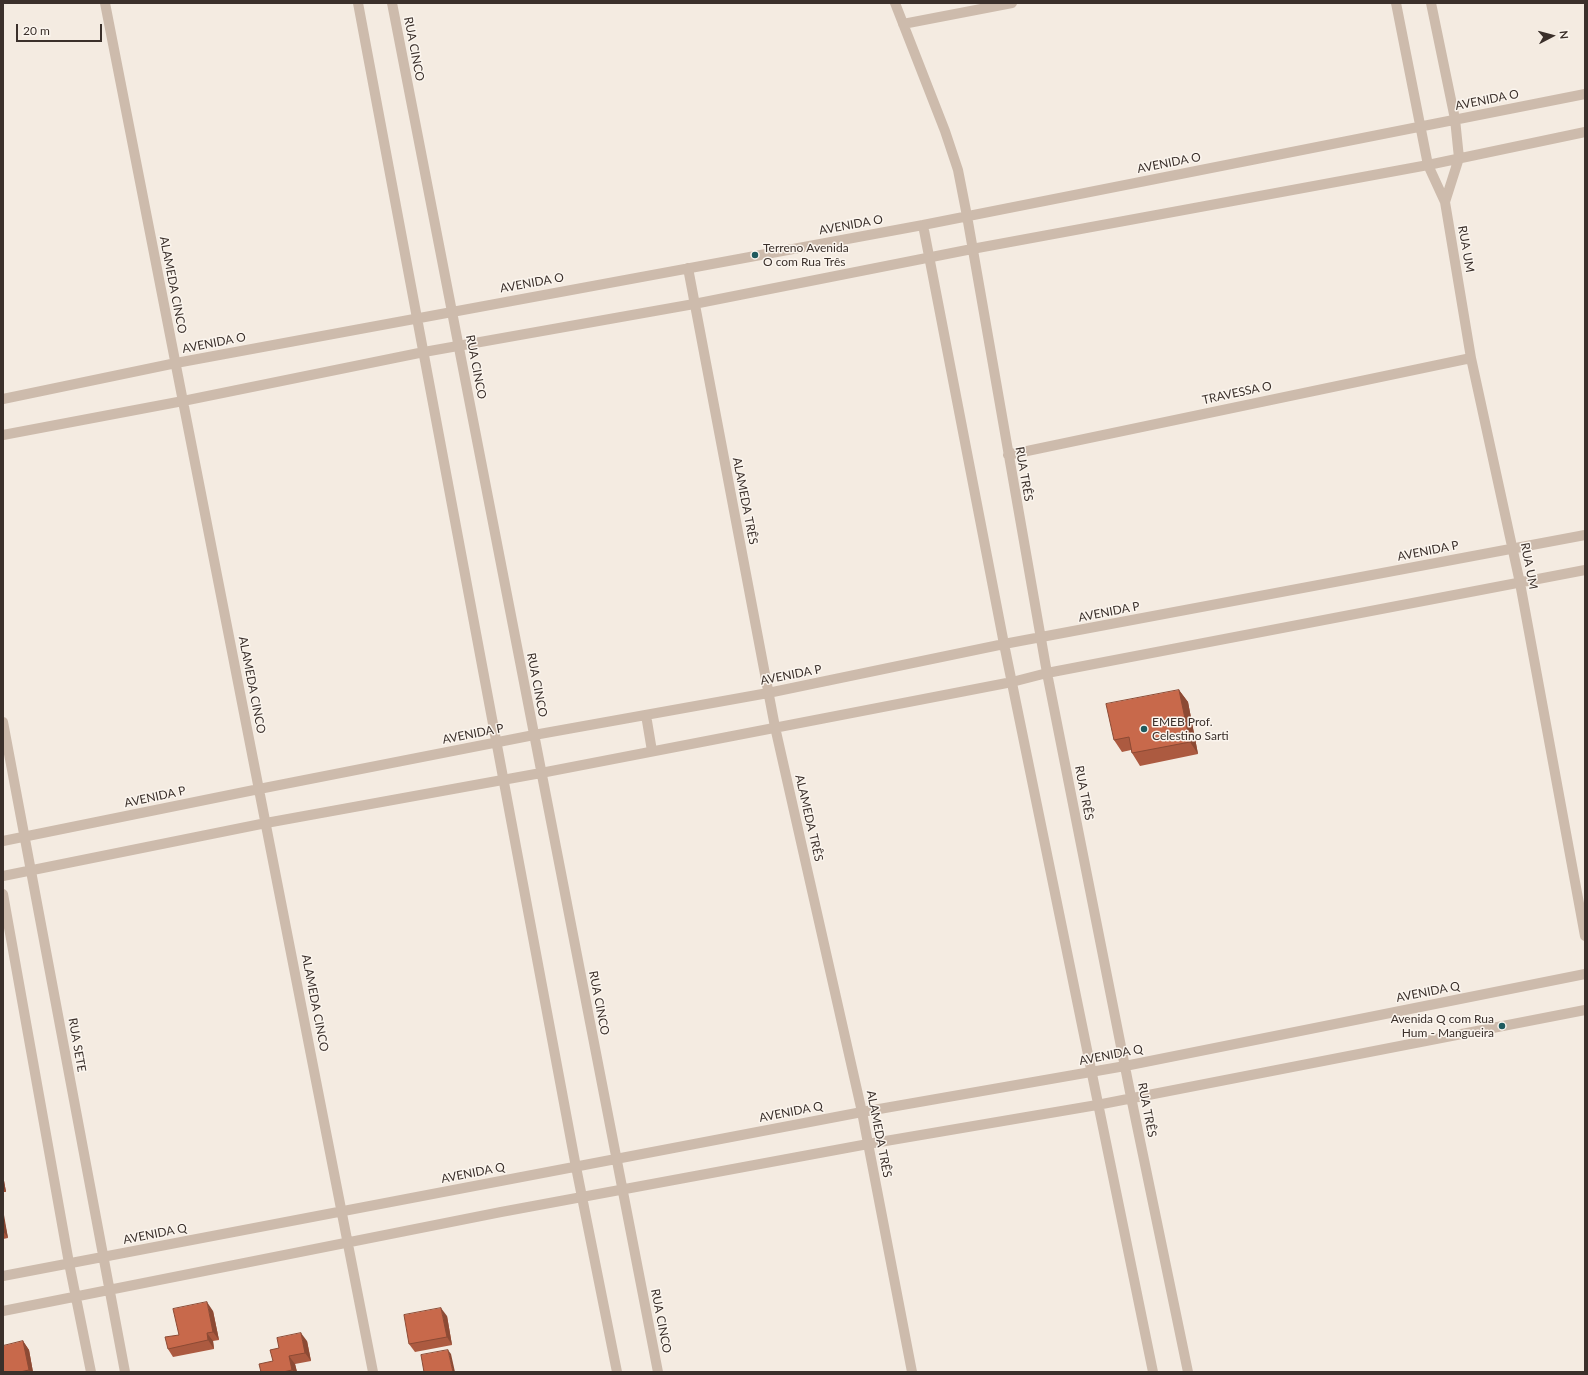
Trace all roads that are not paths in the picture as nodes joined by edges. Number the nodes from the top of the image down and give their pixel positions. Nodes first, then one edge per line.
1 (105, 3) edge
2 (358, 3) edge
3 (392, 3) edge
4 (895, 3) edge
5 (1012, 3) edge
6 (1396, 3) edge
7 (1431, 3) edge
8 (903, 24) junction
9 (1585, 94) edge
10 (1455, 120) junction
11 (1420, 127) junction
12 (1585, 132) edge
13 (1459, 158) junction
14 (1428, 165) junction
15 (1445, 202) junction
16 (967, 216) junction
17 (922, 225) junction
18 (972, 249) junction
19 (929, 258) junction
20 (688, 268) junction
21 (694, 304) junction
22 (452, 311) junction
23 (418, 318) junction
24 (458, 346) junction
25 (424, 352) junction
26 (1472, 358) junction
27 (176, 363) junction
28 (3, 399) edge
29 (183, 401) junction
30 (3, 435) edge
31 (1008, 454) junction
32 (1585, 535) edge
33 (1513, 548) junction
34 (1585, 570) edge
35 (1520, 583) junction
36 (1040, 639) junction
37 (1004, 644) junction
38 (1047, 673) junction
39 (1012, 682) junction
40 (768, 693) junction
41 (646, 715) junction
42 (3, 722) edge
43 (775, 727) junction
44 (534, 735) junction
45 (497, 743) junction
46 (652, 751) junction
47 (541, 773) junction
48 (504, 779) junction
49 (259, 789) junction
50 (266, 823) junction
51 (25, 836) junction
52 (3, 841) edge
53 (32, 871) junction
54 (3, 876) edge
55 (3, 894) edge
56 (1585, 936) edge
57 (1585, 974) edge
58 (1585, 1010) edge
59 (1125, 1066) junction
60 (1091, 1072) junction
61 (1130, 1097) junction
62 (1097, 1104) junction
63 (862, 1112) junction
64 (868, 1144) junction
65 (615, 1159) junction
66 (576, 1166) junction
67 (622, 1190) junction
68 (582, 1198) junction
69 (342, 1212) junction
70 (347, 1243) junction
71 (102, 1257) junction
72 (69, 1263) junction
73 (3, 1276) edge
74 (109, 1290) junction
75 (76, 1297) junction
76 (3, 1311) edge
77 (91, 1372) edge
78 (125, 1372) edge
79 (373, 1372) edge
80 (617, 1372) edge
81 (658, 1372) edge
82 (912, 1372) edge
83 (1153, 1372) edge
84 (1188, 1372) edge

1 - 27 street, ALAMEDA CINCO
2 - 23 street
3 - 22 street, RUA CINCO
4 - 8 street, RUA TRÊS
5 - 8 street
6 - 11 street, RUA UM
7 - 10 street, RUA UM
8 - 16 street, RUA TRÊS
9 - 10 street, AVENIDA O
10 - 11 street, AVENIDA O
10 - 13 street, RUA UM
11 - 14 street, RUA UM
11 - 16 street, AVENIDA O
12 - 13 street
13 - 14 street
13 - 15 street, RUA UM
14 - 15 street, RUA UM
14 - 18 street
15 - 26 street, RUA UM
16 - 17 street, AVENIDA O
16 - 18 street, RUA TRÊS
17 - 19 street
17 - 20 street, AVENIDA O
18 - 19 street
18 - 31 street, RUA TRÊS
19 - 21 street
19 - 37 street
20 - 21 street, ALAMEDA TRÊS
20 - 22 street, AVENIDA O
21 - 24 street
21 - 40 street, ALAMEDA TRÊS
22 - 23 street, AVENIDA O
22 - 24 street, RUA CINCO
23 - 25 street
23 - 27 street, AVENIDA O
24 - 25 street
24 - 44 street, RUA CINCO
25 - 29 street
25 - 45 street
26 - 31 street, TRAVESSA O
26 - 33 street, RUA UM
27 - 28 street, AVENIDA O
27 - 29 street, ALAMEDA CINCO
29 - 30 street
29 - 49 street, ALAMEDA CINCO
31 - 36 street, RUA TRÊS
32 - 33 street, AVENIDA P
33 - 35 street, RUA UM
33 - 36 street, AVENIDA P
34 - 35 street
35 - 38 street
35 - 56 street, RUA UM
36 - 37 street, AVENIDA P
36 - 38 street, RUA TRÊS
37 - 39 street
37 - 40 street, AVENIDA P
38 - 39 street
38 - 59 street, RUA TRÊS
39 - 43 street
39 - 60 street
40 - 41 street, AVENIDA P
40 - 43 street, ALAMEDA TRÊS
41 - 44 street, AVENIDA P
41 - 46 street
42 - 51 street, RUA SETE
43 - 46 street
43 - 63 street, ALAMEDA TRÊS
44 - 45 street, AVENIDA P
44 - 47 street, RUA CINCO
45 - 48 street
45 - 49 street, AVENIDA P
46 - 47 street
47 - 48 street
47 - 65 street, RUA CINCO
48 - 50 street
48 - 66 street
49 - 50 street, ALAMEDA CINCO
49 - 51 street, AVENIDA P
50 - 53 street
50 - 69 street, ALAMEDA CINCO
51 - 52 street, AVENIDA P
51 - 53 street, RUA SETE
53 - 54 street
53 - 71 street, RUA SETE
55 - 72 street
57 - 59 street, AVENIDA Q
58 - 61 street
59 - 60 street, AVENIDA Q
59 - 61 street, RUA TRÊS
60 - 62 street
60 - 63 street, AVENIDA Q
61 - 62 street
61 - 84 street, RUA TRÊS
62 - 64 street
62 - 83 street
63 - 64 street, ALAMEDA TRÊS
63 - 65 street, AVENIDA Q
64 - 67 street
64 - 82 street, ALAMEDA TRÊS
65 - 66 street, AVENIDA Q
65 - 67 street, RUA CINCO
66 - 68 street
66 - 69 street, AVENIDA Q
67 - 68 street
67 - 81 street, RUA CINCO
68 - 70 street
68 - 80 street
69 - 70 street, ALAMEDA CINCO
69 - 71 street, AVENIDA Q
70 - 74 street
70 - 79 street, ALAMEDA CINCO
71 - 72 street, AVENIDA Q
71 - 74 street, RUA SETE
72 - 73 street, AVENIDA Q
72 - 75 street
74 - 75 street
74 - 78 street, RUA SETE
75 - 76 street
75 - 77 street

